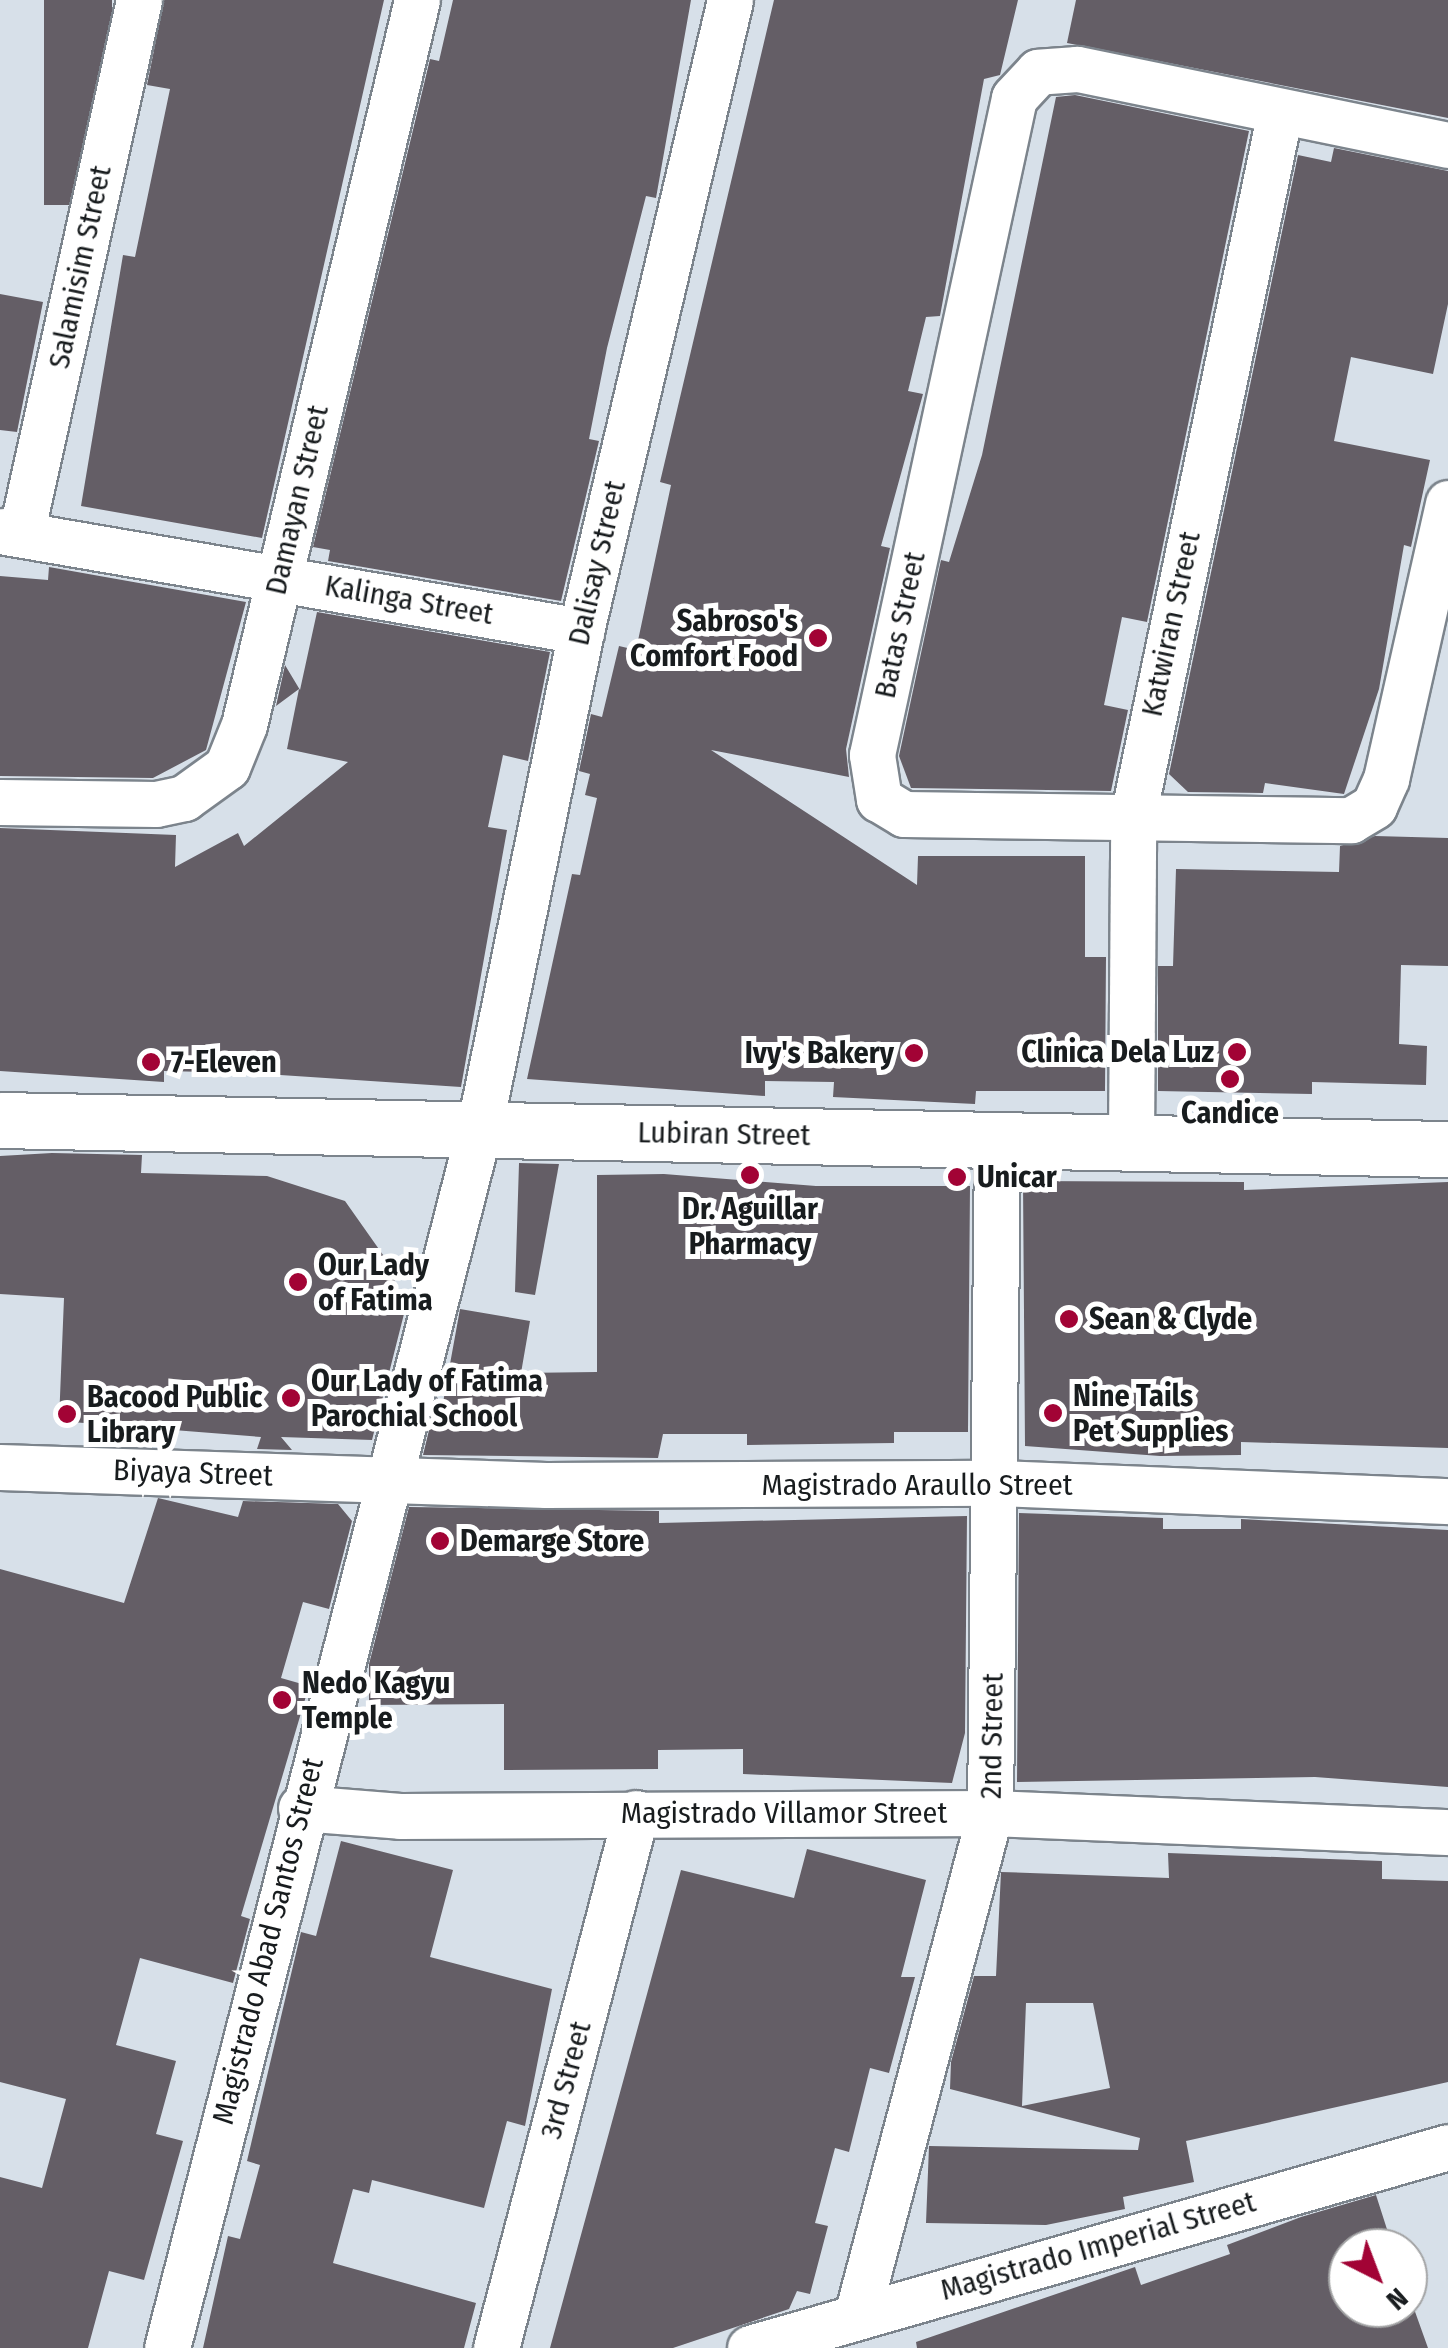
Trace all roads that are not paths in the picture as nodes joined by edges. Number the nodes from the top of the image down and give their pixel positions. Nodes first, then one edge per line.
1 (139, 0) edge
2 (417, 0) edge
3 (730, 0) edge
4 (1280, 112) junction
5 (1448, 145) edge
6 (1448, 503) edge
7 (11, 532) edge
8 (279, 576) junction
9 (580, 631) junction
10 (0, 802) edge
11 (1133, 816) junction
12 (0, 1120) edge
13 (479, 1129) junction
14 (997, 1139) junction
15 (1130, 1142) junction
16 (1448, 1149) edge
17 (0, 1467) edge
18 (387, 1479) junction
19 (996, 1484) junction
20 (1448, 1501) edge
21 (300, 1808) junction
22 (990, 1812) junction
23 (636, 1813) junction
24 (1448, 1832) edge
25 (1448, 2147) edge
26 (858, 2314) junction
27 (167, 2348) edge
28 (496, 2348) edge
29 (750, 2348) edge

1 - 7 street, Salamisim Street
2 - 8 street, Damayan Street
3 - 9 street, Dalisay Street
4 - 5 street, Batas Street
4 - 11 street, Katwiran Street
4 - 11 street, Batas Street
6 - 11 street, Batas Street
7 - 8 street, Kalinga Street
8 - 9 street, Kalinga Street
8 - 10 street, Damayan Street
9 - 13 street, Dalisay Street
11 - 15 street, Katwiran Street
12 - 13 main road, Lubiran Street
13 - 14 main road, Lubiran Street
13 - 18 street, Magistrado Abad Santos Street
14 - 15 main road, Lubiran Street
14 - 19 street, 2nd Street
15 - 16 main road, Lubiran Street
17 - 18 street, Biyaya Street
18 - 19 street, Magistrado Araullo Street
18 - 21 street, Magistrado Abad Santos Street
19 - 20 street, Magistrado Araullo Street
19 - 22 street, 2nd Street
21 - 23 street, Magistrado Villamor Street
21 - 27 street, Magistrado Abad Santos Street
22 - 23 street, Magistrado Villamor Street
22 - 24 street, Magistrado Villamor Street
22 - 26 street, 2nd Street
23 - 28 street, 3rd Street
25 - 26 street, Magistrado Imperial Street
26 - 29 street, Magistrado Imperial Street

